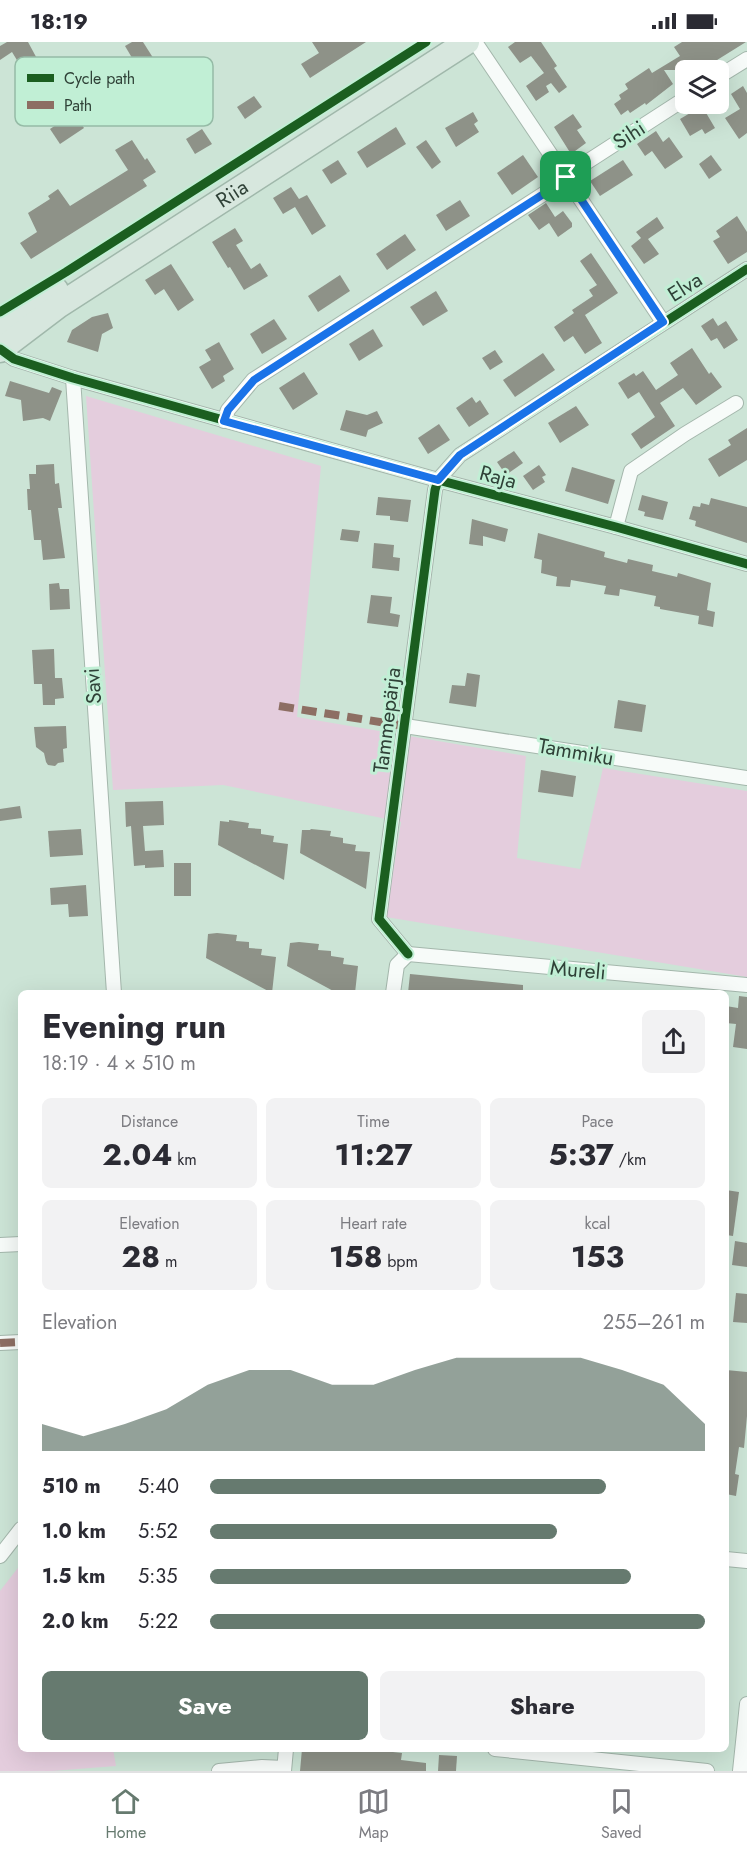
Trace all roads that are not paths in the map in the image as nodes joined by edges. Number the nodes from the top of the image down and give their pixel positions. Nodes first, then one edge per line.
1 (445, 42) edge
2 (467, 42) edge
3 (475, 42) edge
4 (747, 59) edge
5 (729, 70) edge
6 (675, 105) edge
7 (566, 177) junction
8 (747, 269) edge
9 (663, 322) junction
10 (0, 327) edge
11 (0, 349) edge
12 (73, 378) junction
13 (736, 404) dead end
14 (224, 421) junction
15 (438, 480) junction
16 (616, 526) junction
17 (747, 564) edge
18 (405, 726) junction
19 (747, 778) edge
20 (408, 954) junction
21 (747, 985) edge
22 (114, 990) edge
23 (393, 990) edge
24 (18, 1244) edge
25 (0, 1245) edge
26 (18, 1342) edge
27 (0, 1343) edge
28 (18, 1533) edge
29 (0, 1556) edge
30 (729, 1559) edge
31 (747, 1561) edge
32 (747, 1704) edge
33 (286, 1752) edge
34 (524, 1752) edge
35 (284, 1770) edge
36 (219, 1771) edge
37 (707, 1771) edge
38 (740, 1771) edge

1 - 10 highway, Riia
2 - 11 highway, Riia
3 - 7 street
4 - 5 street
6 - 7 street, Sihi
7 - 9 street
7 - 14 street, Sihi
8 - 9 street, Elva
9 - 15 street, Elva
11 - 12 street, Raja
12 - 14 street, Raja
12 - 22 street, Savi
13 - 16 street
14 - 15 street, Raja
15 - 16 street, Raja
15 - 18 street, Tammepärja
16 - 17 street, Raja
18 - 19 street, Tammiku
18 - 20 street, Tammepärja
20 - 21 street, Mureli
20 - 23 street
24 - 25 street
26 - 27 street
28 - 29 street
30 - 31 street
32 - 38 street
33 - 35 street
34 - 37 street
35 - 36 street

